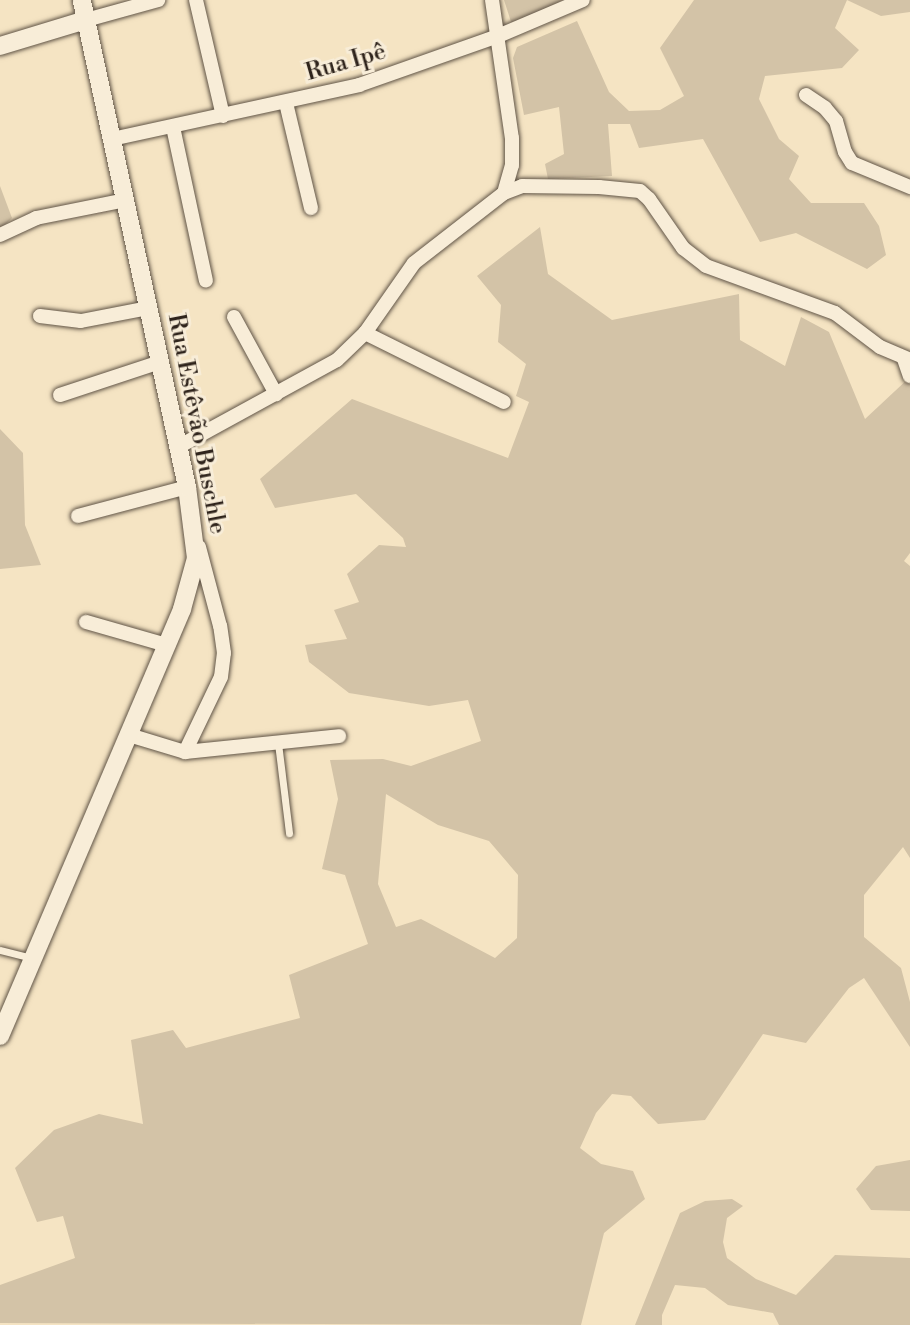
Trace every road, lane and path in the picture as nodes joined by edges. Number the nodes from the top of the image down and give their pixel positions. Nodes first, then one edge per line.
1 (82, 0) edge
2 (158, 0) edge
3 (196, 0) edge
4 (492, 0) edge
5 (583, 0) edge
6 (86, 20) junction
7 (498, 36) junction
8 (0, 46) edge
9 (806, 95) dead end
10 (286, 103) junction
11 (223, 116) junction
12 (173, 127) junction
13 (112, 139) junction
14 (910, 187) edge
15 (504, 192) junction
16 (125, 200) junction
17 (311, 208) dead end
18 (0, 234) edge
19 (206, 281) dead end
20 (148, 308) junction
21 (40, 316) dead end
22 (234, 317) dead end
23 (365, 333) junction
24 (907, 360) edge
25 (160, 362) junction
26 (910, 376) edge
27 (276, 394) junction
28 (60, 395) dead end
29 (504, 402) dead end
30 (178, 447) junction
31 (187, 487) junction
32 (78, 516) dead end
33 (196, 539) junction
34 (86, 622) dead end
35 (167, 645) junction
36 (129, 735) junction
37 (339, 736) dead end
38 (278, 742) junction
39 (185, 752) junction
40 (289, 833) dead end
41 (0, 950) edge
42 (34, 958) junction
43 (0, 1036) edge

1 - 6 street, Rua Estêvão Buschle
2 - 6 street
3 - 11 street
4 - 7 street
5 - 7 street, Rua Ipê
6 - 8 street
6 - 13 street, Rua Estêvão Buschle
7 - 10 street, Rua Ipê
7 - 15 street
9 - 14 street
10 - 11 street, Rua Ipê
10 - 17 street
11 - 12 street, Rua Ipê
12 - 13 street, Rua Ipê
12 - 19 street
13 - 16 street, Rua Estêvão Buschle
15 - 23 street
15 - 24 street
16 - 18 street
16 - 20 street, Rua Estêvão Buschle
20 - 21 street
20 - 25 street, Rua Estêvão Buschle
22 - 27 street
23 - 27 street
23 - 29 street
24 - 26 street
25 - 28 street
25 - 30 street, Rua Estêvão Buschle
27 - 30 street
30 - 31 street, Rua Estêvão Buschle
31 - 32 street
31 - 33 street, Rua Estêvão Buschle
33 - 35 street, Rua Estêvão Buschle
33 - 39 street
34 - 35 street
35 - 36 street, Rua Estêvão Buschle
36 - 39 street
36 - 42 street, Rua Estêvão Buschle
37 - 38 street
38 - 39 street
38 - 40 lane
41 - 42 lane
42 - 43 street, Rua Estêvão Buschle

